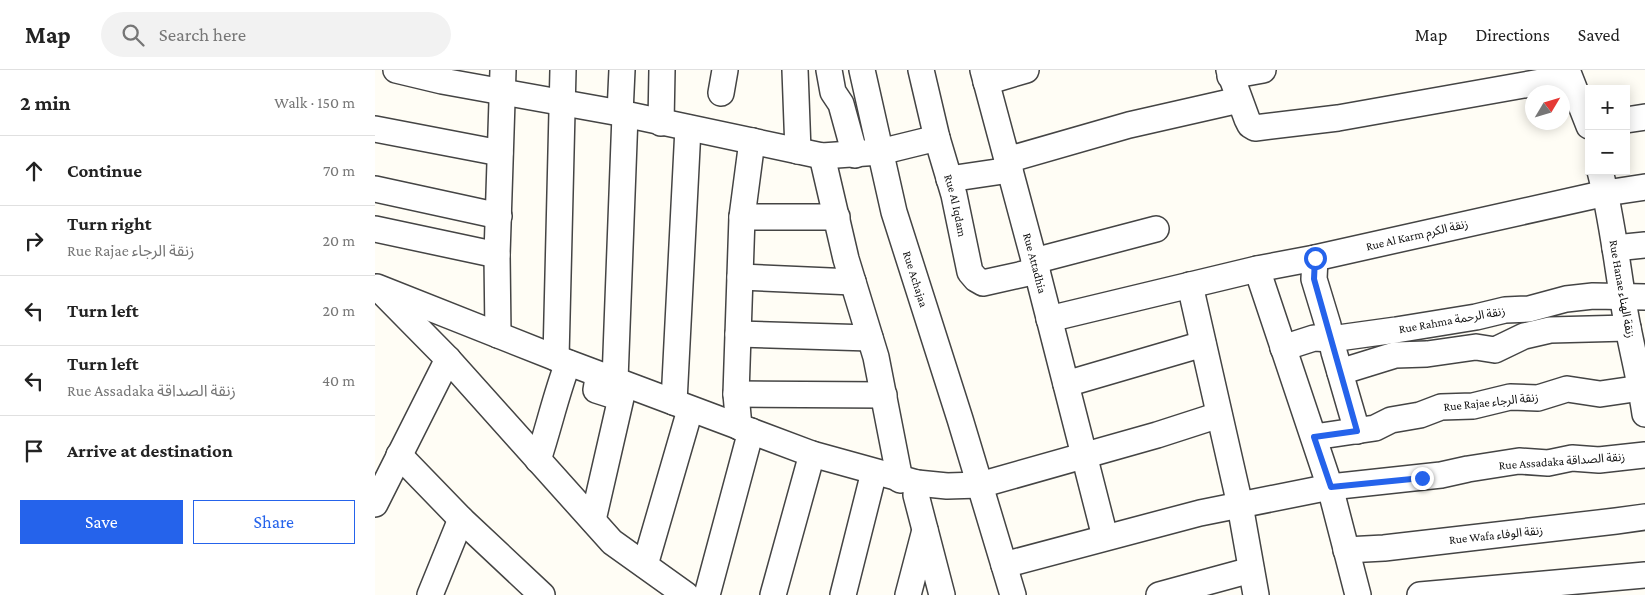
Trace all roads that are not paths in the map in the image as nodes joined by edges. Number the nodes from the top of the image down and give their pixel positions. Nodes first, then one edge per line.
1 (396, 70) edge
2 (563, 70) edge
3 (622, 70) edge
4 (662, 70) edge
5 (795, 70) edge
6 (829, 70) edge
7 (862, 70) edge
8 (921, 70) edge
9 (1026, 70) edge
10 (1263, 70) edge
11 (1229, 73) edge
12 (1568, 73) edge
13 (984, 76) edge
14 (503, 81) edge
15 (1239, 100) junction
16 (563, 102) junction
17 (623, 114) junction
18 (1585, 116) edge
19 (1645, 117) edge
20 (1630, 119) edge
21 (661, 123) junction
22 (688, 128) junction
23 (375, 129) edge
24 (937, 138) junction
25 (752, 141) junction
26 (880, 152) junction
27 (500, 153) junction
28 (810, 154) junction
29 (855, 155) junction
30 (1009, 165) junction
31 (949, 178) junction
32 (1603, 182) edge
33 (1645, 187) edge
34 (375, 189) edge
35 (499, 216) junction
36 (742, 216) junction
37 (837, 217) junction
38 (1156, 228) dead end
39 (375, 229) edge
40 (1645, 245) edge
41 (1615, 248) junction
42 (497, 256) junction
43 (1315, 258) junction
44 (1035, 266) junction
45 (1257, 269) junction
46 (740, 277) junction
47 (853, 282) junction
48 (1190, 285) junction
49 (376, 286) edge
50 (1634, 297) edge
51 (1049, 318) junction
52 (1628, 328) junction
53 (739, 334) junction
54 (498, 335) junction
55 (870, 338) junction
56 (1331, 339) junction
57 (1203, 344) junction
58 (1283, 348) junction
59 (448, 359) junction
60 (562, 360) junction
61 (1340, 372) junction
62 (607, 377) junction
63 (1066, 384) junction
64 (1641, 388) junction
65 (736, 394) junction
66 (884, 395) junction
67 (682, 406) junction
68 (1645, 414) edge
69 (1219, 415) junction
70 (745, 429) junction
71 (1357, 431) junction
72 (1314, 437) junction
73 (811, 454) junction
74 (399, 455) junction
75 (1645, 455) edge
76 (1085, 456) junction
77 (538, 460) junction
78 (874, 472) junction
79 (908, 482) junction
80 (980, 485) junction
81 (1331, 487) junction
82 (375, 504) edge
83 (1240, 505) junction
84 (1645, 517) edge
85 (461, 519) junction
86 (593, 520) junction
87 (925, 530) junction
88 (1105, 537) junction
89 (1346, 550) junction
90 (1004, 565) junction
91 (645, 566) junction
92 (1251, 570) junction
93 (1645, 575) edge
94 (1166, 594) edge
95 (430, 595) edge
96 (542, 595) edge
97 (686, 595) edge
98 (707, 595) edge
99 (773, 595) edge
100 (843, 595) edge
101 (908, 595) edge
102 (942, 595) edge
103 (1013, 595) edge
104 (1257, 595) edge
105 (1358, 595) edge
106 (1420, 595) edge

1 - 14 street
2 - 16 street
3 - 17 street
4 - 21 street
5 - 28 street
6 - 29 street
7 - 26 street, Rue Achajaa
8 - 24 street, Rue Al Iqdam
9 - 13 street
10 - 11 street
11 - 15 street
12 - 15 street
12 - 18 street
13 - 30 street, Rue Attadhia
14 - 16 street
14 - 27 street
15 - 30 street
16 - 17 street
16 - 60 street
17 - 21 street
17 - 62 street
19 - 20 street
21 - 22 street
22 - 25 street
22 - 67 street
23 - 27 street
24 - 26 street
24 - 31 street, Rue Al Iqdam
25 - 28 street
25 - 36 street
26 - 29 street
26 - 80 street, Rue Achajaa
27 - 35 street
28 - 29 street
28 - 37 street
30 - 31 street
30 - 44 street, Rue Attadhia
31 - 44 street, Rue Al Iqdam
32 - 33 street, Rue Al Karm زنقة الكرم
32 - 41 street, Rue Hanae زنقة الهناء
32 - 43 street, Rue Al Karm زنقة الكرم
34 - 35 street
35 - 42 street
36 - 37 street
36 - 46 street
37 - 47 street
38 - 44 street, Rue Al Iqdam
39 - 42 street
40 - 41 street
41 - 50 street, Rue Hanae زنقة الهناء
42 - 54 street
43 - 45 street, Rue Al Karm زنقة الكرم
43 - 56 street
44 - 51 street, Rue Attadhia
45 - 48 street, Rue Al Karm زنقة الكرم
45 - 58 street
46 - 47 street
46 - 53 street
47 - 55 street
48 - 51 street, Rue Al Karm زنقة الكرم
48 - 57 street
49 - 54 street
49 - 59 street
50 - 52 street, Rue Hanae زنقة الهناء
50 - 56 street, Rue Rahma زنقة الرحمة
51 - 63 street, Rue Attadhia
52 - 61 street
52 - 64 street, Rue Hanae زنقة الهناء
53 - 55 street
53 - 65 street
54 - 60 street
55 - 66 street
56 - 58 street, Rue Rahma زنقة الرحمة
56 - 61 street
57 - 63 street
57 - 69 street
58 - 72 street
59 - 74 street
59 - 77 street
60 - 62 street
60 - 77 street
61 - 71 street
62 - 67 street
62 - 86 street
63 - 76 street, Rue Attadhia
64 - 68 street, Rue Hanae زنقة الهناء
64 - 71 street, Rue Rajae زنقة الرجاء
65 - 66 street
65 - 70 street
66 - 79 street
67 - 70 street
67 - 91 street
69 - 76 street
69 - 83 street
70 - 73 street
70 - 98 street
71 - 72 street, Rue Rajae زنقة الرجاء
72 - 81 street
73 - 78 street
73 - 99 street
74 - 82 street
74 - 85 street
75 - 81 street, Rue Assadaka زنقة الصداقة
76 - 80 street
76 - 88 street, Rue Attadhia
77 - 86 street
78 - 79 street
78 - 100 street
79 - 80 street
79 - 87 street
80 - 90 street, Rue Achajaa
81 - 83 street, Rue Assadaka زنقة الصداقة
81 - 89 street
83 - 88 street, Rue Assadaka زنقة الصداقة
83 - 92 street
84 - 89 street, Rue Wafa زنقة الوفاء
85 - 95 street
85 - 96 street
86 - 91 street
87 - 101 street
87 - 102 street
88 - 90 street, Rue Assadaka زنقة الصداقة
89 - 105 street
90 - 103 street, Rue Achajaa
91 - 97 street
92 - 94 street
92 - 104 street
93 - 106 street

